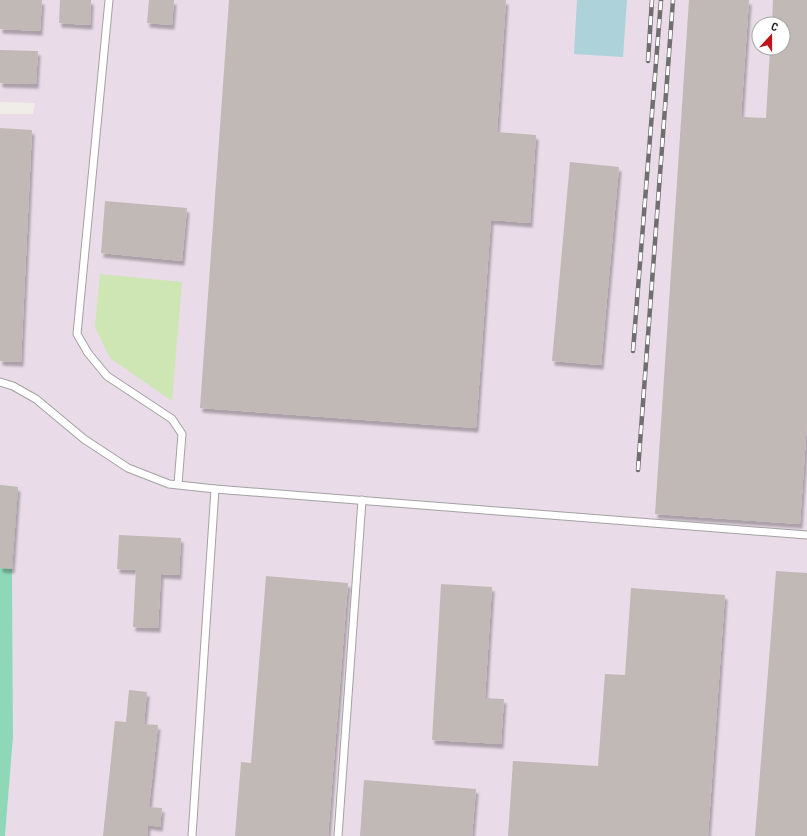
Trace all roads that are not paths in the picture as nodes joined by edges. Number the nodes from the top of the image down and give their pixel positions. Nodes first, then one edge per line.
1 (109, 0) edge
2 (0, 382) edge
3 (178, 484) junction
4 (215, 489) junction
5 (362, 500) junction
6 (807, 535) edge
7 (192, 836) edge
8 (338, 836) edge

1 - 3 lane
2 - 3 lane
3 - 4 lane
4 - 5 lane
4 - 7 lane
5 - 6 lane
5 - 8 lane

